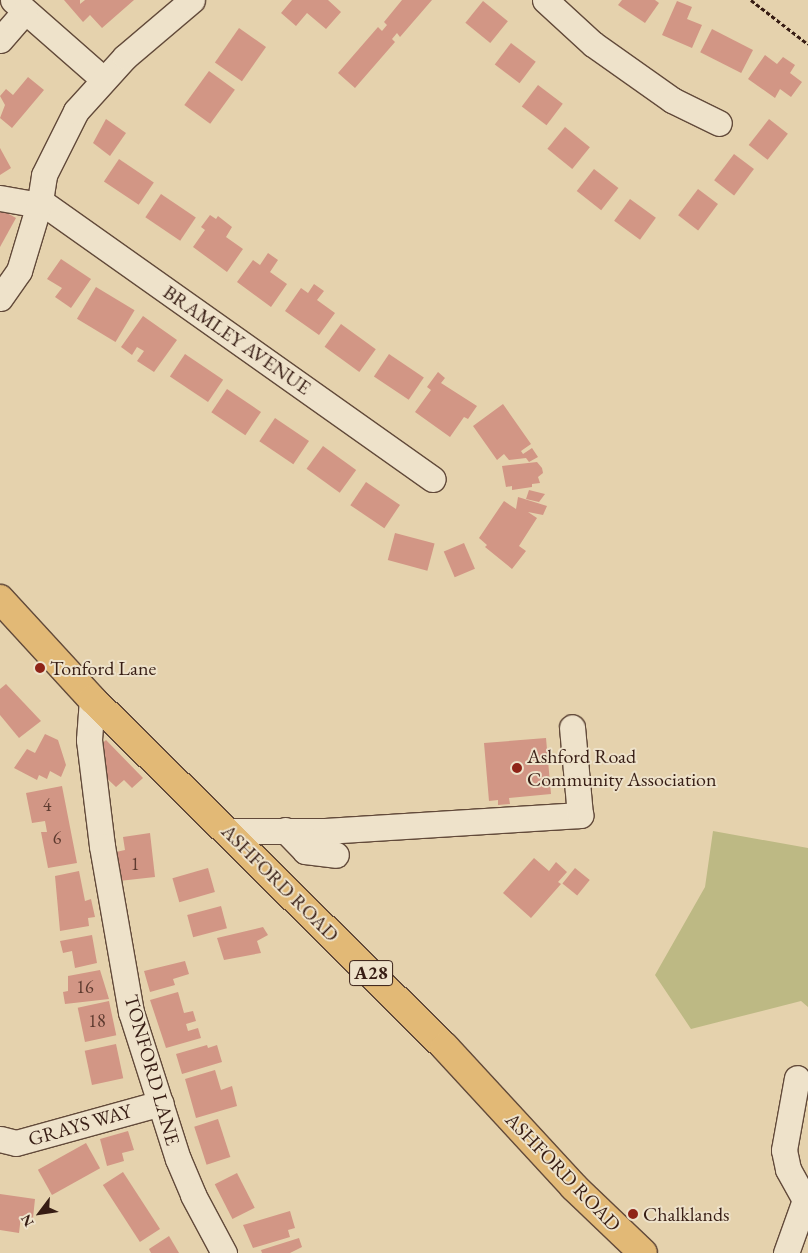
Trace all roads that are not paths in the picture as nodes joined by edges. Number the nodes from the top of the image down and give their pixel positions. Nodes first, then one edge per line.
1 (192, 0) edge
2 (545, 0) edge
3 (19, 5) edge
4 (0, 40) edge
5 (103, 78) junction
6 (719, 123) dead end
7 (0, 198) edge
8 (40, 203) junction
9 (0, 298) edge
10 (433, 480) dead end
11 (0, 599) edge
12 (92, 699) junction
13 (572, 727) dead end
14 (285, 830) junction
15 (228, 831) junction
16 (336, 854) dead end
17 (797, 1078) dead end
18 (161, 1103) junction
19 (0, 1140) edge
20 (806, 1200) edge
21 (224, 1253) edge
22 (643, 1253) edge
23 (786, 1253) edge

1 - 5 street
2 - 6 street
3 - 4 street
3 - 5 street
5 - 8 street
7 - 8 street
8 - 9 street
8 - 10 street, BRAMLEY AVENUE
11 - 12 highway, ASHFORD ROAD / A28
12 - 15 highway, ASHFORD ROAD / A28
12 - 18 street, TONFORD LANE
13 - 14 street
14 - 15 street
14 - 16 street
15 - 22 highway, ASHFORD ROAD / A28
17 - 20 street
18 - 19 street, GRAYS WAY
18 - 21 street, TONFORD LANE
20 - 23 street

